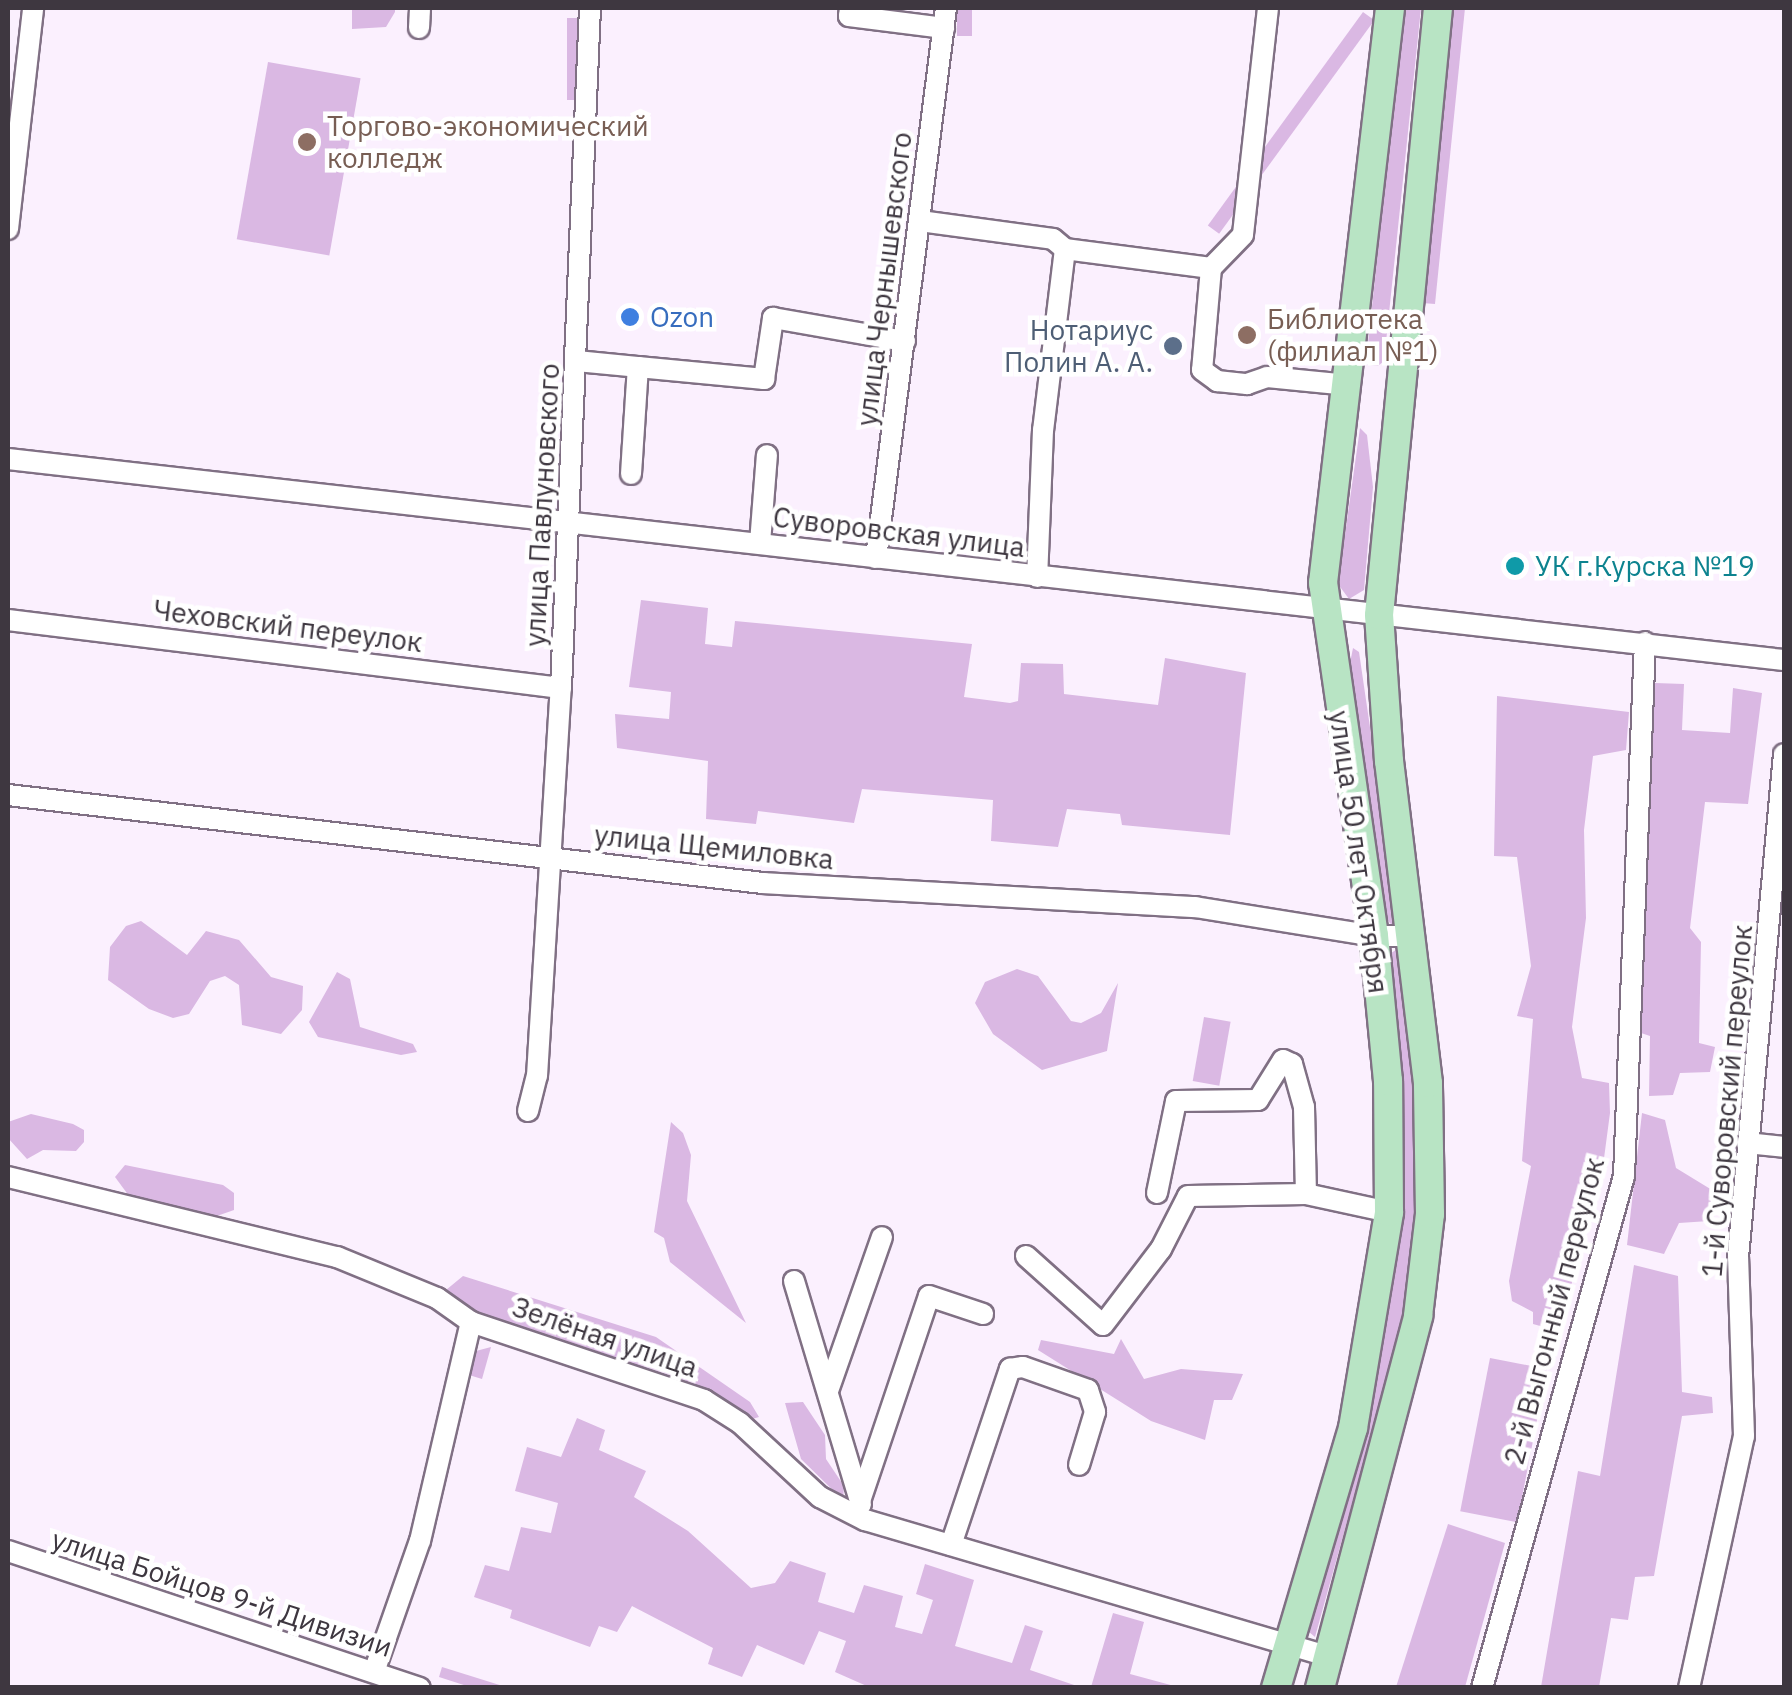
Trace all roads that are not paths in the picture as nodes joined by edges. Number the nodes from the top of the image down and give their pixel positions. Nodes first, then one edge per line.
1 (33, 8) edge
2 (590, 8) edge
3 (850, 8) edge
4 (1268, 8) edge
5 (1390, 8) edge
6 (1438, 8) edge
7 (945, 18) edge
8 (920, 221) junction
9 (8, 229) edge
10 (1065, 249) junction
11 (1211, 268) junction
12 (905, 341) junction
13 (576, 361) junction
14 (638, 367) junction
15 (1350, 383) junction
16 (1396, 386) junction
17 (1344, 427) junction
18 (1392, 437) junction
19 (767, 456) dead end
20 (8, 460) edge
21 (631, 474) dead end
22 (566, 522) junction
23 (760, 543) junction
24 (876, 558) junction
25 (1037, 576) junction
26 (1325, 611) junction
27 (1379, 615) junction
28 (8, 620) edge
29 (1645, 642) junction
30 (1784, 660) edge
31 (561, 688) junction
32 (1784, 754) edge
33 (8, 794) edge
34 (550, 858) junction
35 (1374, 936) junction
36 (1414, 936) junction
37 (528, 1111) dead end
38 (1747, 1143) junction
39 (1784, 1147) edge
40 (8, 1177) edge
41 (1156, 1193) dead end
42 (1306, 1194) junction
43 (1390, 1212) junction
44 (882, 1237) dead end
45 (1026, 1256) dead end
46 (794, 1281) dead end
47 (982, 1314) dead end
48 (470, 1322) junction
49 (828, 1390) junction
50 (1079, 1465) dead end
51 (862, 1510) junction
52 (950, 1545) junction
53 (8, 1552) edge
54 (1289, 1645) junction
55 (1329, 1657) junction
56 (374, 1672) junction
57 (395, 1684) edge
58 (420, 1688) edge
59 (1276, 1688) edge
60 (1320, 1688) edge
61 (1482, 1688) edge
62 (1689, 1688) edge

1 - 9 street
2 - 13 street, улица Павлуновского
3 - 7 street
4 - 11 street
5 - 15 main road, улица 50 лет Октября
6 - 16 main road, улица 50 лет Октября
7 - 8 street, улица Чернышевского
8 - 10 street
8 - 12 street, улица Чернышевского
10 - 11 street
10 - 25 street
11 - 15 street
12 - 14 street
12 - 24 street, улица Чернышевского
13 - 14 street
13 - 22 street, улица Павлуновского
14 - 21 street
15 - 16 main road
15 - 17 main road, улица 50 лет Октября
16 - 18 main road, улица 50 лет Октября
17 - 18 main road
17 - 26 main road, улица 50 лет Октября
18 - 27 main road, улица 50 лет Октября
19 - 23 street
20 - 22 street, Суворовская улица
22 - 23 street, Суворовская улица
22 - 31 street, улица Павлуновского
23 - 24 street, Суворовская улица
24 - 25 street, Суворовская улица
25 - 26 street, Суворовская улица
26 - 27 street, Суворовская улица
26 - 35 main road, улица 50 лет Октября
27 - 29 street, Суворовская улица
27 - 36 main road, улица 50 лет Октября
28 - 31 street, Чеховский переулок
29 - 30 street, Суворовская улица
29 - 61 street, 2-й Выгонный переулок
31 - 34 street, улица Павлуновского
32 - 38 street, 1-й Суворовский переулок
33 - 34 street, улица Щемиловка
34 - 35 street, улица Щемиловка
34 - 37 street, улица Павлуновского
35 - 36 street, улица Щемиловка
35 - 43 main road, улица 50 лет Октября
36 - 55 main road, улица 50 лет Октября
38 - 39 street
38 - 62 street, 1-й Суворовский переулок
40 - 48 street, Зелёная улица
41 - 42 street
42 - 43 street
42 - 45 street
43 - 54 main road, улица 50 лет Октября
44 - 49 street
46 - 49 street
47 - 51 street
48 - 51 street, Зелёная улица
48 - 56 street
49 - 51 street
50 - 52 street
51 - 52 street, Зелёная улица
52 - 54 street, Зелёная улица
53 - 56 street, улица Бойцов 9-й Дивизии
54 - 55 street, Зелёная улица
54 - 59 main road, улица 50 лет Октября
55 - 60 main road, улица 50 лет Октября
56 - 57 street, улица Бойцов 9-й Дивизии
57 - 58 street, улица Бойцов 9-й Дивизии

